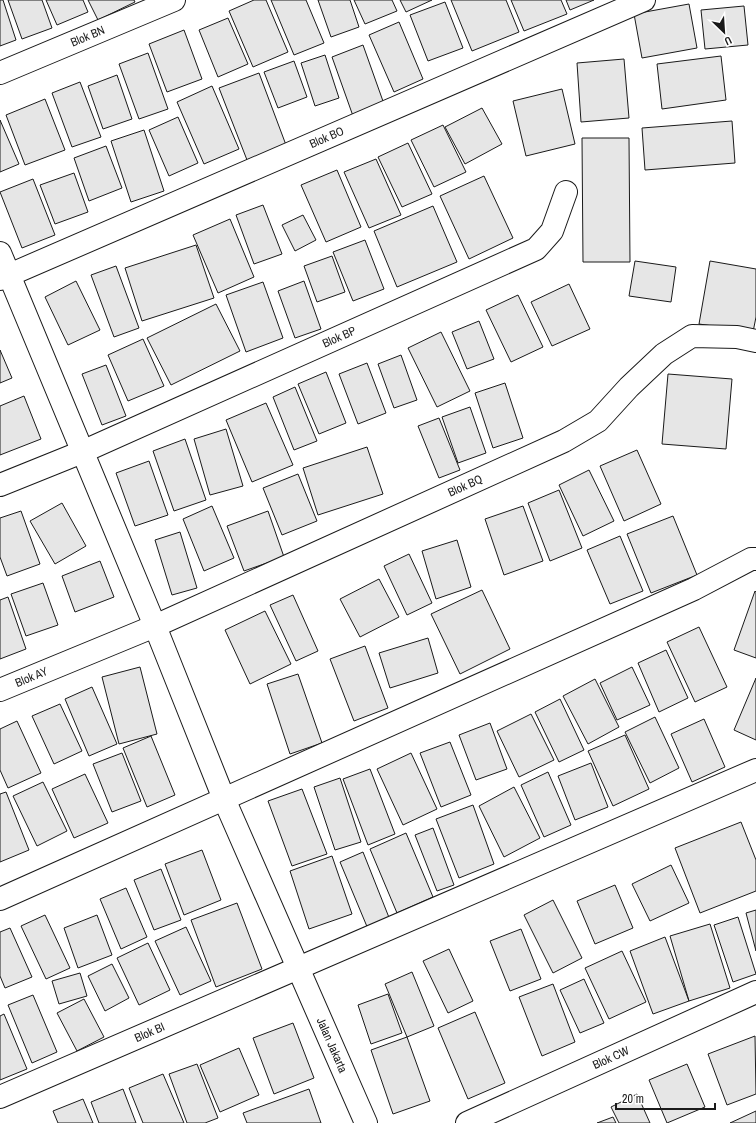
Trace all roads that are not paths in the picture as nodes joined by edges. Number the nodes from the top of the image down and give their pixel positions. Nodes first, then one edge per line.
1 (174, 0) edge
2 (644, 0) edge
3 (0, 73) edge
4 (566, 192) dead end
5 (0, 254) edge
6 (4, 277) edge
7 (756, 341) edge
8 (82, 452) junction
9 (0, 485) edge
10 (754, 559) edge
11 (155, 626) junction
12 (63, 664) joint
13 (0, 690) edge
14 (756, 770) edge
15 (224, 799) junction
16 (0, 899) edge
17 (299, 967) junction
18 (756, 992) edge
19 (0, 1097) edge
20 (366, 1123) edge
21 (467, 1123) edge

1 - 3 street, Blok BN
2 - 6 street, Blok BO
4 - 8 street, Blok BP
5 - 6 street, Jalan Jakarta
6 - 8 street, Jalan Jakarta
7 - 11 street, Blok BQ
8 - 9 street, Blok BP
8 - 11 street, Jalan Jakarta
10 - 15 street
11 - 12 street, Blok BQ
11 - 15 street, Jalan Jakarta
12 - 13 street, Blok AY
14 - 17 street, Blok BI
15 - 16 street
15 - 17 street, Jalan Jakarta
17 - 19 street, Blok BI
17 - 20 street, Jalan Jakarta
18 - 21 street, Blok CW

